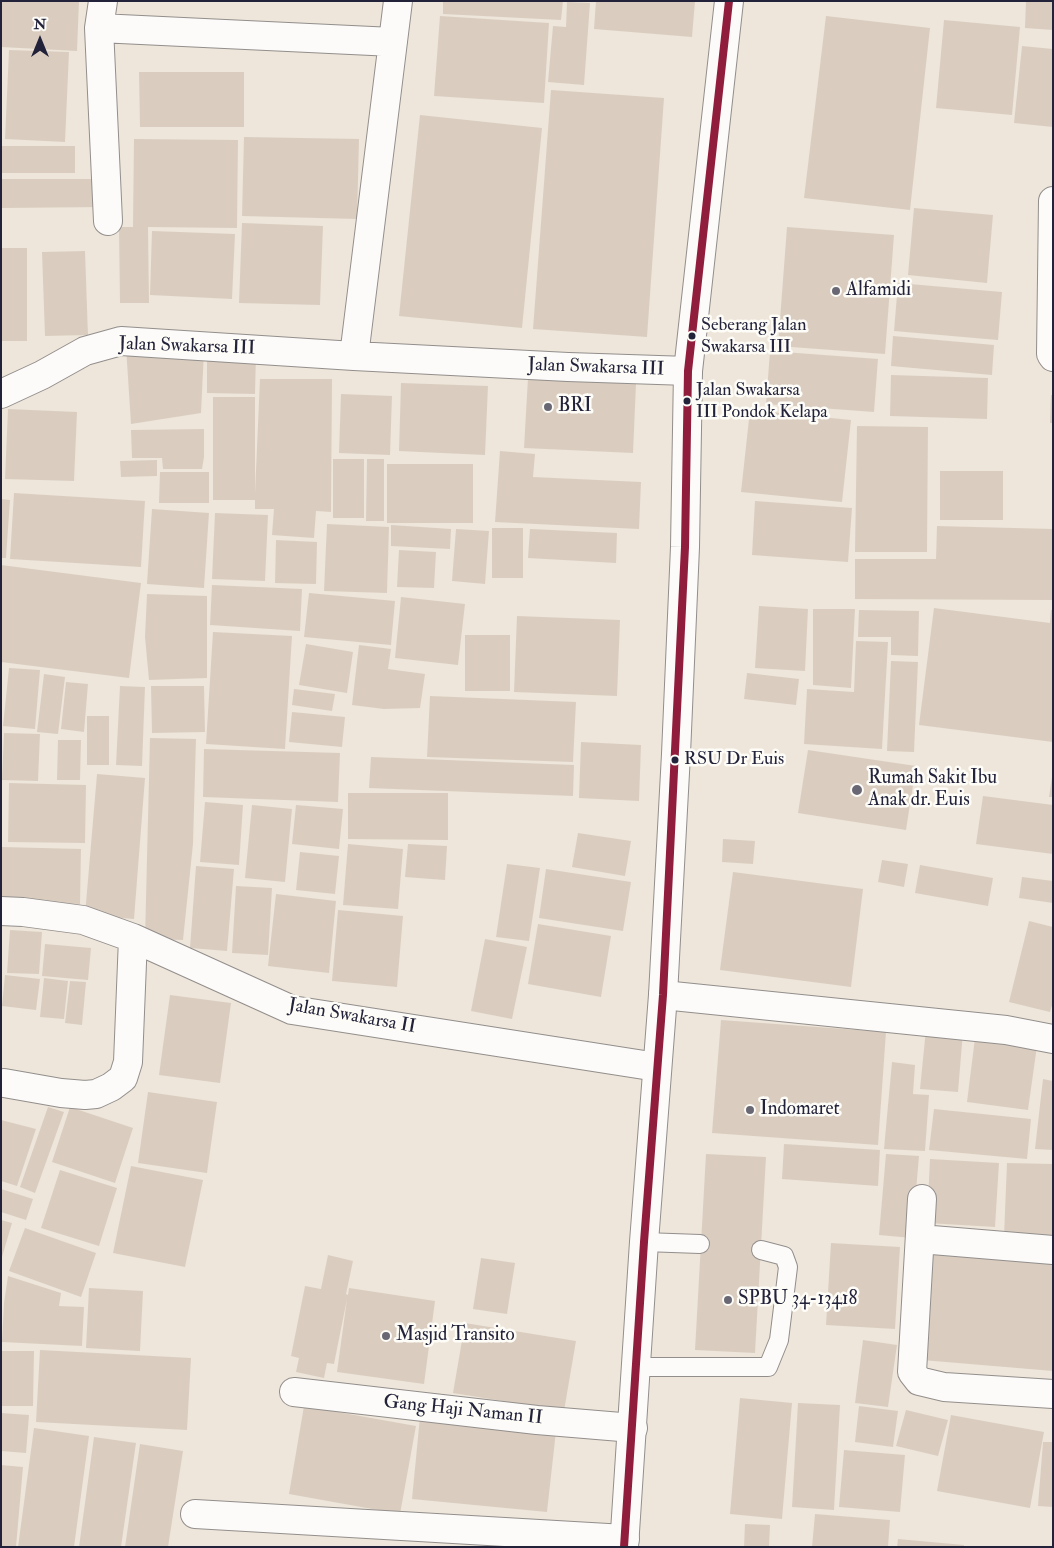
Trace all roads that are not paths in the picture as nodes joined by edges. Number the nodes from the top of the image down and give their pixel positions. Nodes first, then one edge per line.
1 (103, 1) edge
2 (398, 1) edge
3 (729, 1) edge
4 (99, 28) junction
5 (393, 42) junction
6 (1053, 202) edge
7 (108, 221) dead end
8 (354, 356) junction
9 (1053, 357) edge
10 (688, 371) junction
11 (1, 394) edge
12 (1, 911) edge
13 (133, 938) junction
14 (663, 995) junction
15 (1053, 1039) edge
16 (658, 1068) junction
17 (4, 1084) dead end
18 (922, 1199) dead end
19 (920, 1239) junction
20 (644, 1242) junction
21 (700, 1244) dead end
22 (761, 1250) dead end
23 (1053, 1250) edge
24 (636, 1367) junction
25 (294, 1392) dead end
26 (1053, 1394) edge
27 (633, 1428) junction
28 (195, 1514) dead end
29 (624, 1543) edge

1 - 4 street
2 - 5 street
3 - 10 street
4 - 5 street
4 - 7 street
5 - 8 street
6 - 9 street
8 - 10 street, Jalan Swakarsa III
8 - 11 street, Jalan Swakarsa III
10 - 14 street
12 - 13 street, Jalan Swakarsa II
13 - 16 street, Jalan Swakarsa II
13 - 17 street
14 - 15 street
14 - 16 street
16 - 20 street
18 - 19 street
19 - 23 street
19 - 26 street
20 - 21 lane
20 - 24 street
22 - 24 lane
24 - 27 street
25 - 27 street, Gang Haji Naman II
27 - 29 street
28 - 29 street

